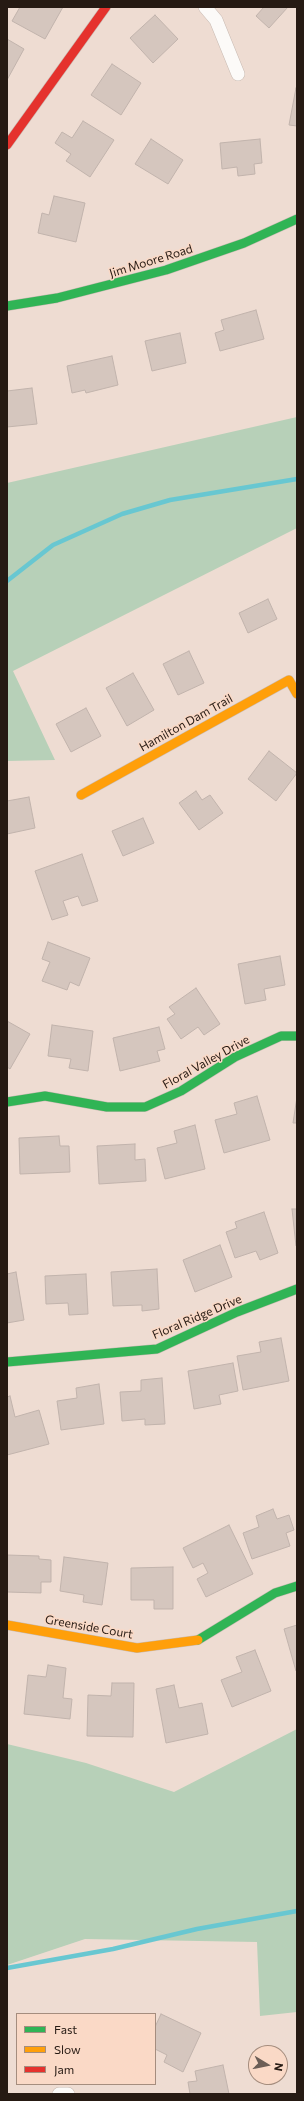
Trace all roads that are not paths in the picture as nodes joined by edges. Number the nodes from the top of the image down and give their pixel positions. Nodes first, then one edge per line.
1 (106, 7) edge
2 (205, 7) edge
3 (238, 74) dead end
4 (7, 145) edge
5 (297, 219) edge
6 (7, 306) edge
7 (297, 694) edge
8 (81, 795) dead end
9 (297, 1036) edge
10 (7, 1102) edge
11 (297, 1289) edge
12 (7, 1362) edge
13 (297, 1586) edge
14 (7, 1625) edge
15 (59, 2094) edge
16 (68, 2094) edge

1 - 4 street
2 - 3 street
5 - 6 street, Jim Moore Road
7 - 8 street, Hamilton Dam Trail
9 - 10 street, Floral Valley Drive
11 - 12 street, Floral Ridge Drive
13 - 14 street, Greenside Court
15 - 16 street

